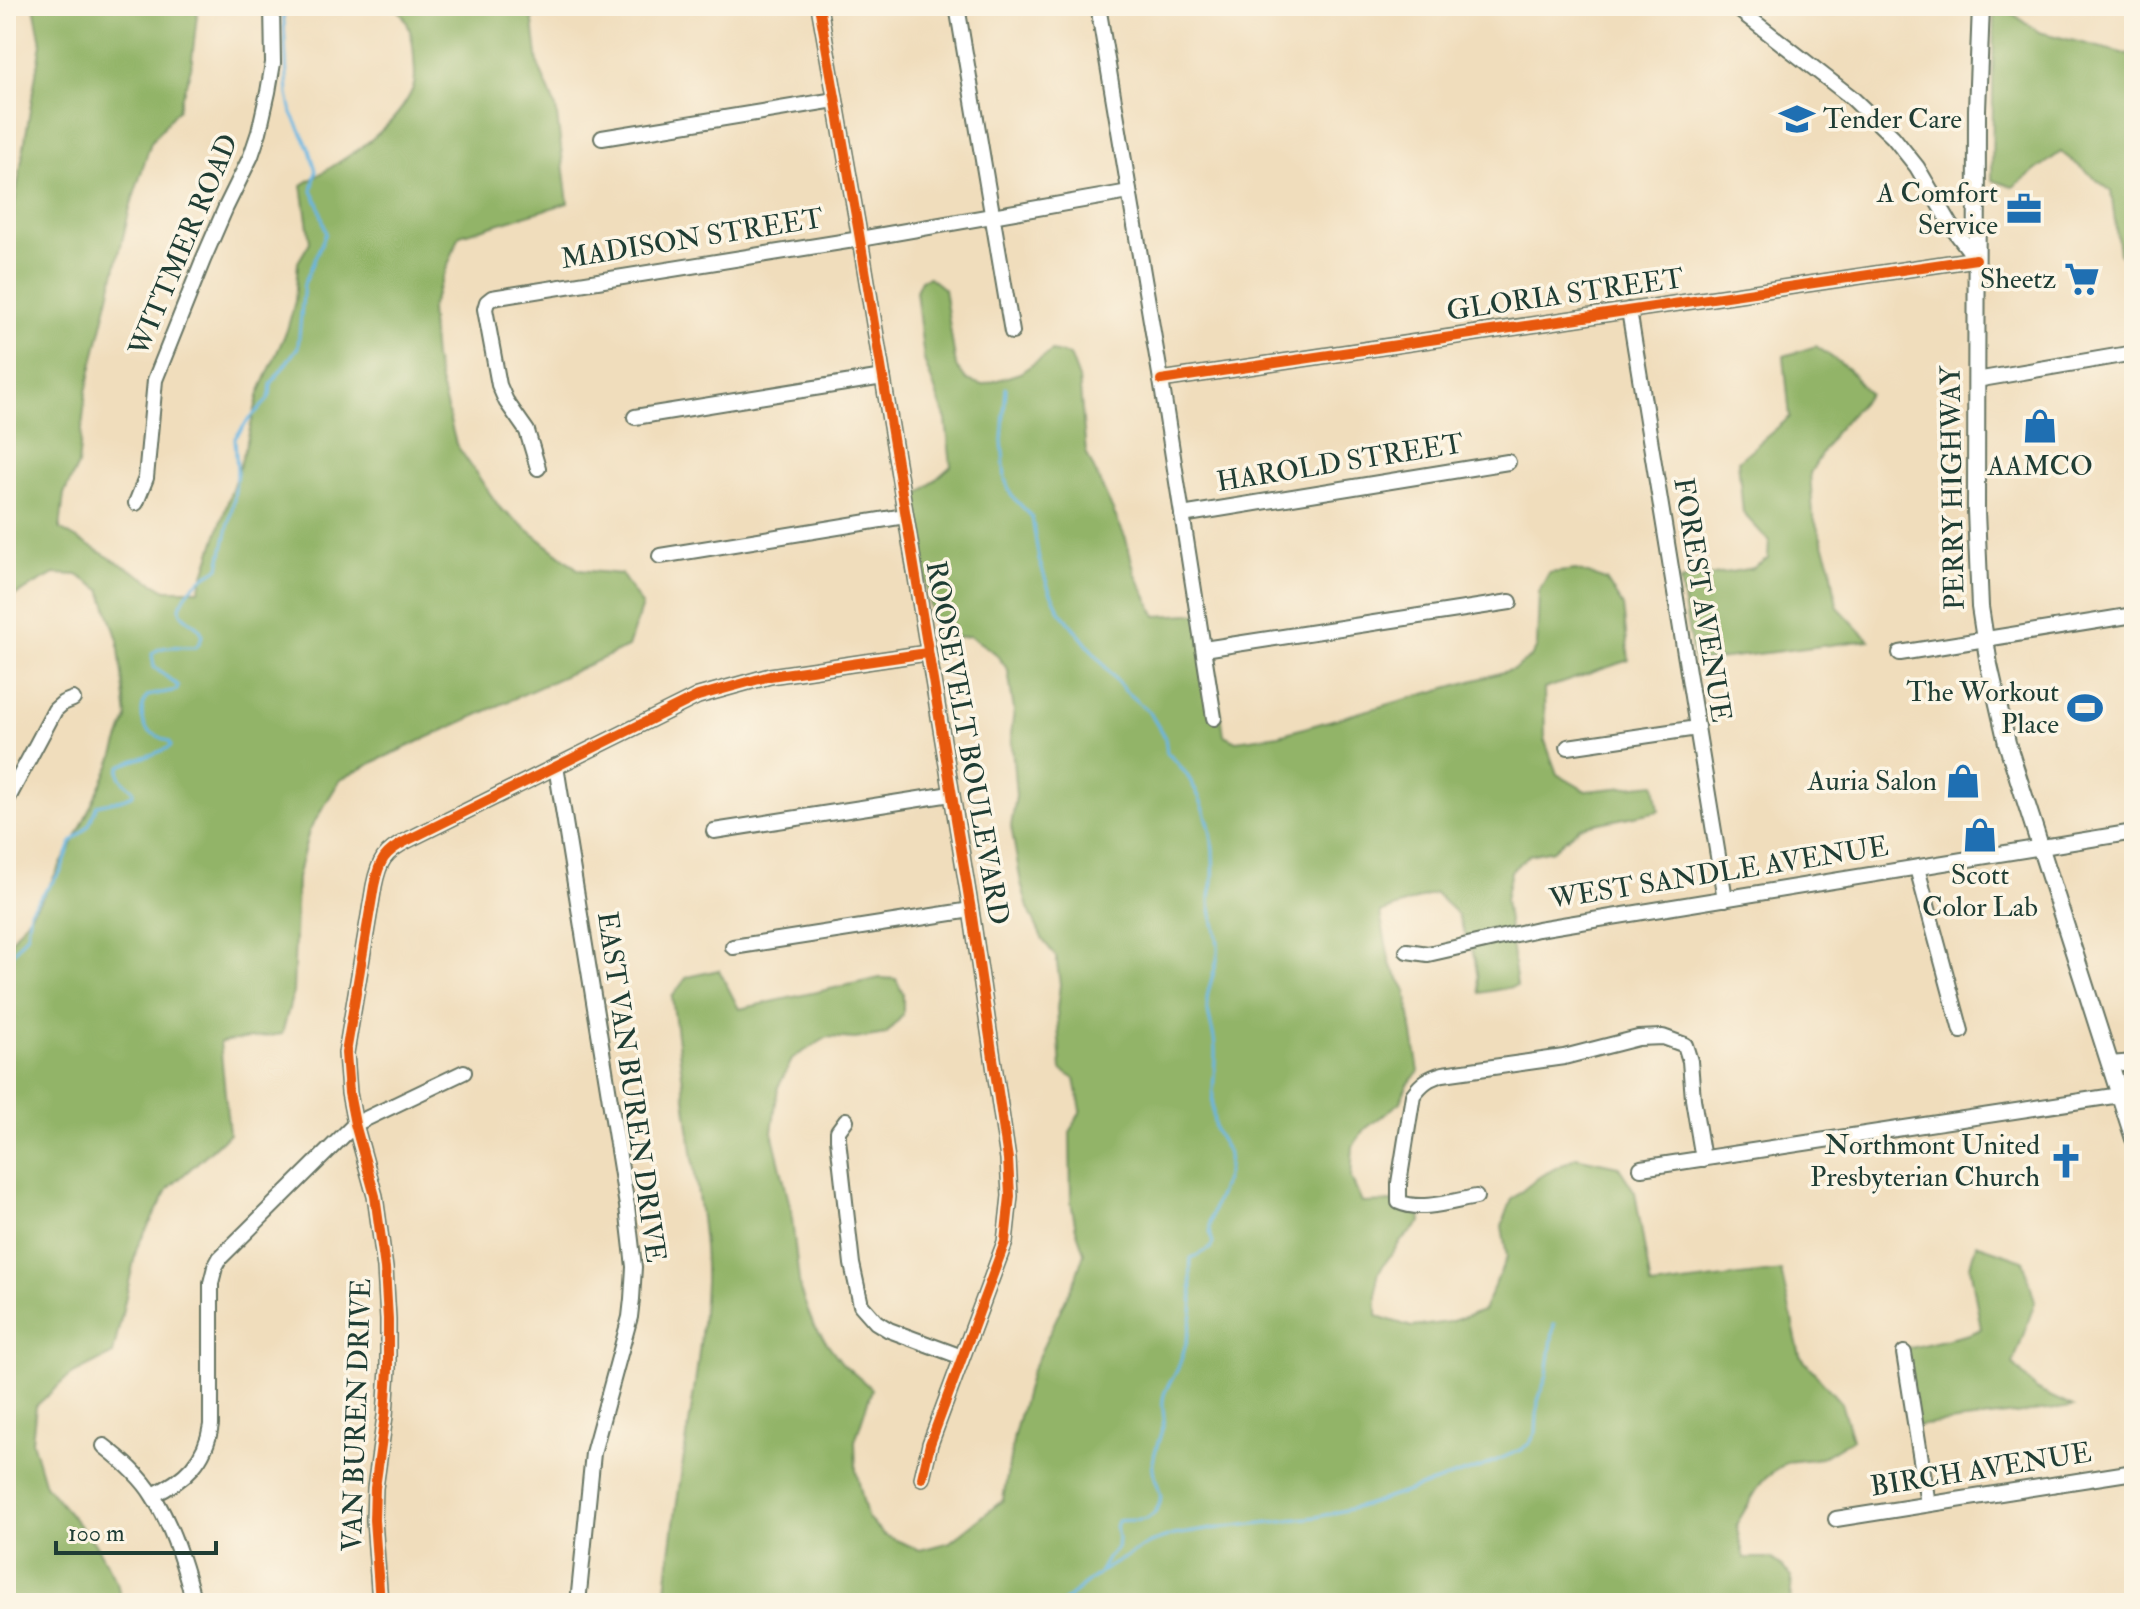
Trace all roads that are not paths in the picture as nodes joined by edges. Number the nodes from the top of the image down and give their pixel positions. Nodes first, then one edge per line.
1 (272, 6) edge
2 (819, 6) edge
3 (957, 6) edge
4 (1098, 6) edge
5 (1734, 6) edge
6 (1981, 6) edge
7 (835, 100) junction
8 (602, 138) dead end
9 (1129, 192) junction
10 (991, 216) junction
11 (860, 239) junction
12 (1976, 259) junction
13 (1629, 310) junction
14 (1012, 332) dead end
15 (2134, 353) edge
16 (883, 377) junction
17 (1161, 380) junction
18 (1976, 380) junction
19 (635, 417) dead end
20 (1508, 462) dead end
21 (538, 468) dead end
22 (136, 503) dead end
23 (1182, 515) junction
24 (905, 516) junction
25 (660, 556) dead end
26 (1510, 602) dead end
27 (2134, 615) edge
28 (1985, 638) junction
29 (1204, 649) junction
30 (927, 653) junction
31 (1900, 653) dead end
32 (73, 699) dead end
33 (1214, 718) dead end
34 (1697, 728) junction
35 (1568, 747) dead end
36 (556, 766) junction
37 (951, 794) junction
38 (6, 802) edge
39 (714, 831) dead end
40 (2134, 832) edge
41 (2040, 848) junction
42 (1917, 868) junction
43 (1725, 899) junction
44 (971, 910) junction
45 (733, 947) dead end
46 (1407, 951) dead end
47 (1961, 1031) dead end
48 (2134, 1062) edge
49 (2110, 1064) junction
50 (464, 1072) dead end
51 (2120, 1095) junction
52 (846, 1120) dead end
53 (355, 1124) junction
54 (2134, 1139) edge
55 (1703, 1159) junction
56 (1641, 1168) dead end
57 (1476, 1197) dead end
58 (1904, 1353) dead end
59 (962, 1357) junction
60 (104, 1446) dead end
61 (2134, 1472) edge
62 (922, 1478) dead end
63 (153, 1495) junction
64 (1928, 1504) junction
65 (1836, 1519) dead end
66 (194, 1603) edge
67 (380, 1603) edge
68 (578, 1603) edge

1 - 22 street, WITTMER ROAD
2 - 7 street, ROOSEVELT BOULEVARD
3 - 10 street
4 - 9 street
5 - 12 street
6 - 12 main road, PERRY HIGHWAY
7 - 8 street
7 - 11 street, ROOSEVELT BOULEVARD
9 - 10 street, MADISON STREET
9 - 17 street
10 - 11 street, MADISON STREET
10 - 14 street
11 - 16 street, ROOSEVELT BOULEVARD
11 - 21 street, MADISON STREET
12 - 13 street, GLORIA STREET
12 - 18 main road, PERRY HIGHWAY
13 - 17 street, GLORIA STREET
13 - 34 street, FOREST AVENUE
15 - 18 street
16 - 19 street
16 - 24 street, ROOSEVELT BOULEVARD
17 - 23 street
18 - 28 main road, PERRY HIGHWAY
20 - 23 street, HAROLD STREET
23 - 29 street
24 - 25 street
24 - 30 street, ROOSEVELT BOULEVARD
26 - 29 street
27 - 28 street
28 - 31 street
28 - 41 main road, PERRY HIGHWAY
29 - 33 street
30 - 36 street
30 - 37 street, ROOSEVELT BOULEVARD
32 - 38 street
34 - 35 street
34 - 43 street, FOREST AVENUE
36 - 53 street, VAN BUREN DRIVE
36 - 68 street, EAST VAN BUREN DRIVE
37 - 39 street
37 - 44 street, ROOSEVELT BOULEVARD
40 - 41 street, WEST SANDLE AVENUE
41 - 42 street, WEST SANDLE AVENUE
41 - 49 main road, PERRY HIGHWAY
42 - 43 street, WEST SANDLE AVENUE
42 - 47 street
43 - 46 street, WEST SANDLE AVENUE
44 - 45 street
44 - 59 street, ROOSEVELT BOULEVARD
48 - 49 street
49 - 51 main road, PERRY HIGHWAY
50 - 53 street
51 - 54 main road, PERRY HIGHWAY
51 - 55 street
52 - 59 street
53 - 63 street
53 - 67 street, VAN BUREN DRIVE
55 - 56 street
55 - 57 street
58 - 64 street
59 - 62 street, ROOSEVELT BOULEVARD
60 - 63 street
61 - 64 street, BIRCH AVENUE
63 - 66 street
64 - 65 street, BIRCH AVENUE

